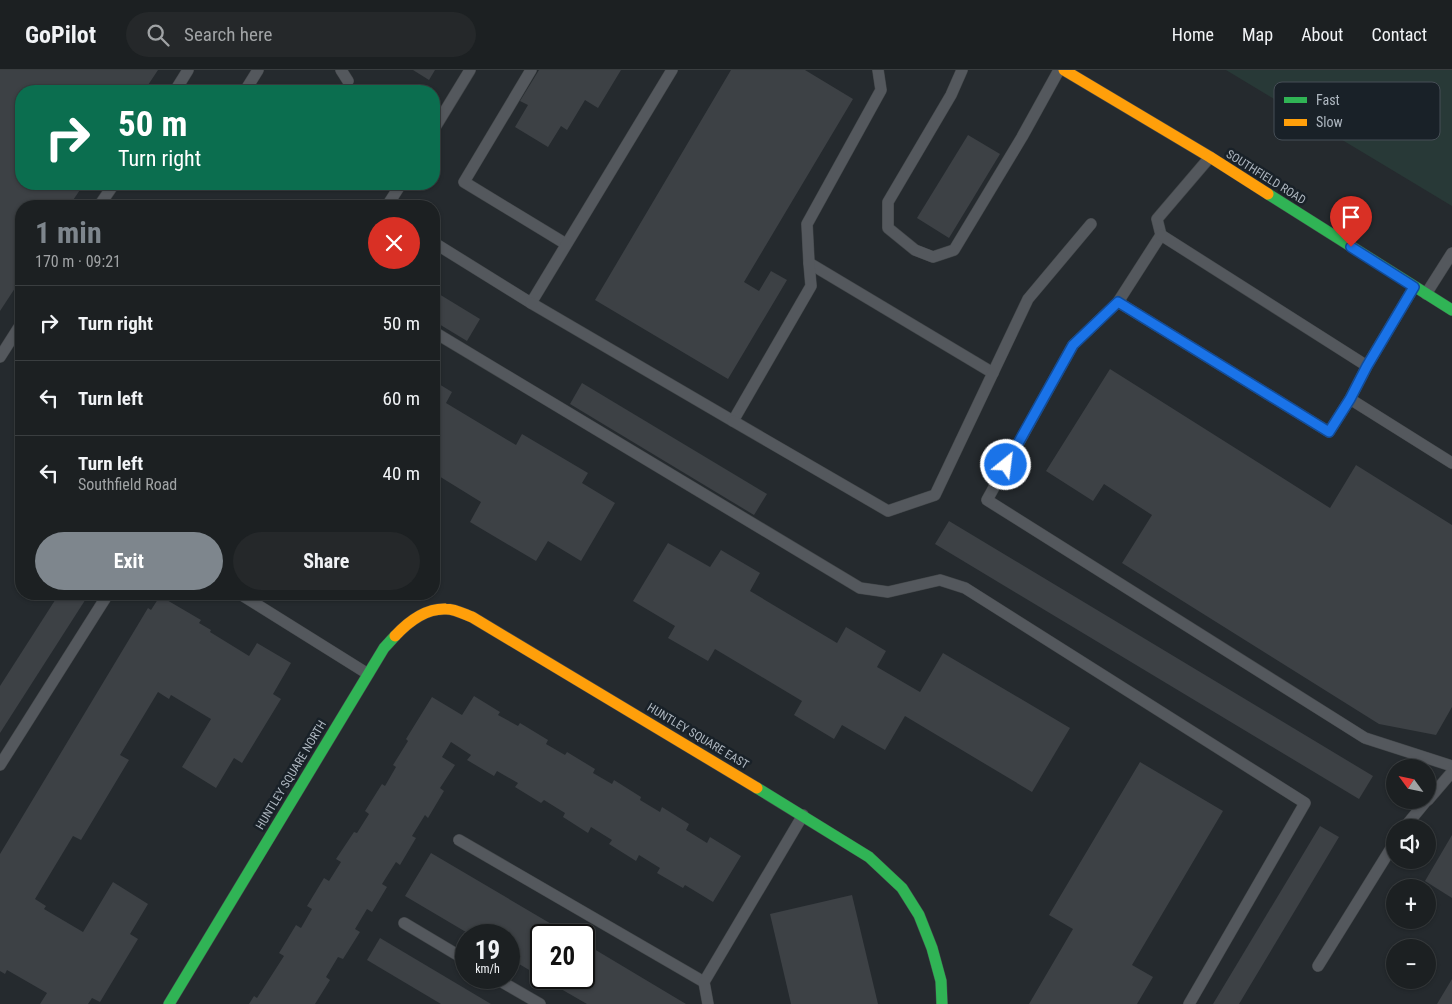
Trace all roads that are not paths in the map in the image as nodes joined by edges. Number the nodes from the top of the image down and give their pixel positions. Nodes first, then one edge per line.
1 (188, 70) edge
2 (258, 70) edge
3 (341, 70) edge
4 (470, 70) edge
5 (531, 70) edge
6 (672, 70) edge
7 (878, 70) edge
8 (962, 70) edge
9 (1059, 70) edge
10 (1064, 70) edge
11 (348, 81) dead end
12 (178, 85) edge
13 (249, 85) edge
14 (440, 119) edge
15 (1210, 157) junction
16 (1091, 224) dead end
17 (1161, 235) junction
18 (566, 244) junction
19 (440, 246) edge
20 (1452, 253) edge
21 (809, 263) junction
22 (1414, 287) junction
23 (1426, 294) junction
24 (1118, 302) junction
25 (531, 303) junction
26 (1452, 310) edge
27 (15, 333) edge
28 (440, 336) edge
29 (0, 357) edge
30 (1367, 366) junction
31 (993, 373) junction
32 (1350, 399) junction
33 (732, 421) junction
34 (1452, 463) edge
35 (104, 600) edge
36 (250, 600) edge
37 (472, 617) joint
38 (368, 674) junction
39 (0, 765) edge
40 (1452, 766) edge
41 (1452, 772) edge
42 (1436, 790) edge
43 (1420, 809) edge
44 (803, 815) junction
45 (1411, 819) edge
46 (459, 840) dead end
47 (1386, 856) edge
48 (404, 924) dead end
49 (455, 954) edge
50 (1318, 966) dead end
51 (704, 982) junction
52 (514, 989) edge
53 (169, 1004) edge
54 (540, 1004) edge
55 (708, 1004) edge
56 (942, 1004) edge
57 (1189, 1004) edge

1 - 12 lane
2 - 13 lane
3 - 11 lane
4 - 14 lane
5 - 18 lane
6 - 18 lane
7 - 21 lane
8 - 9 lane
10 - 15 street, SOUTHFIELD ROAD
15 - 17 lane
15 - 22 street, SOUTHFIELD ROAD
16 - 31 lane
17 - 24 lane
17 - 30 lane
18 - 25 lane
19 - 25 lane
20 - 23 lane
21 - 31 lane
21 - 33 lane
22 - 23 street, SOUTHFIELD ROAD
22 - 30 lane
23 - 26 street, SOUTHFIELD ROAD
24 - 32 lane
24 - 40 lane
25 - 33 lane
27 - 29 lane
28 - 57 lane
30 - 32 lane
31 - 33 lane
32 - 34 lane
35 - 39 lane
36 - 38 lane
37 - 38 street, HUNTLEY SQUARE NORTH
37 - 44 street, HUNTLEY SQUARE EAST
38 - 53 street, HUNTLEY SQUARE NORTH
41 - 42 lane
43 - 45 lane
44 - 51 lane
44 - 56 street, HUNTLEY SQUARE EAST
46 - 51 lane
47 - 50 lane
48 - 49 lane
51 - 55 lane
52 - 54 lane

